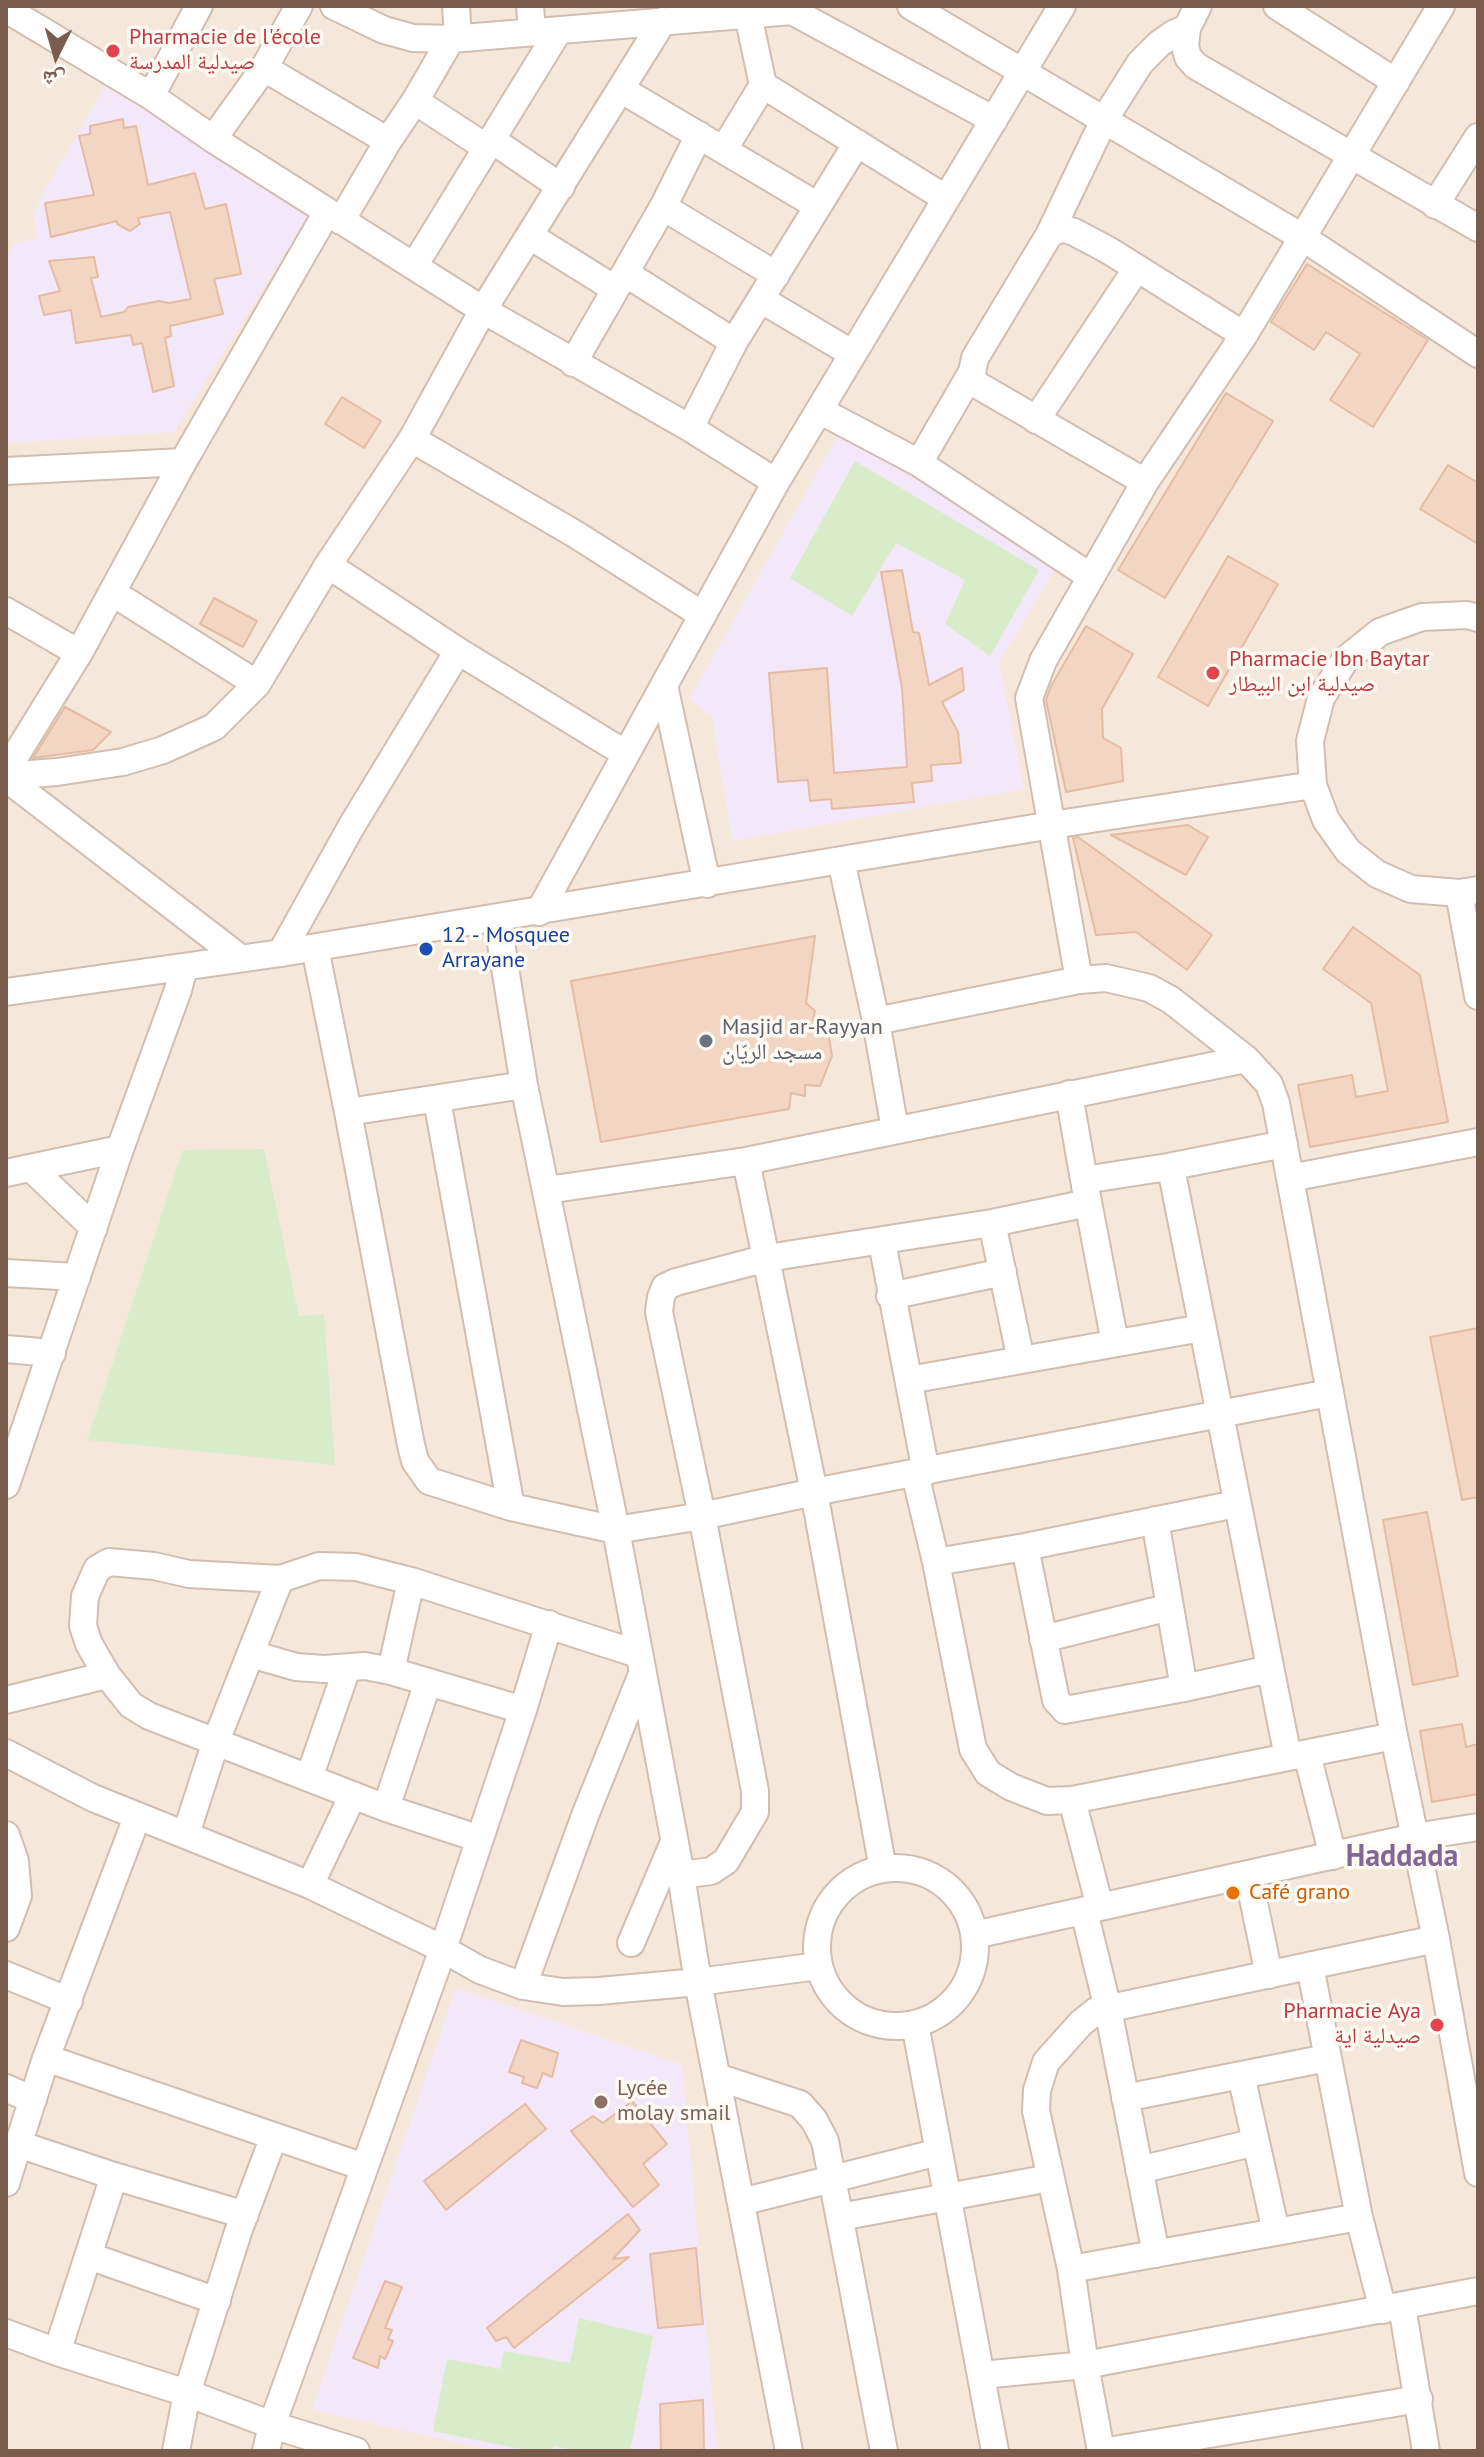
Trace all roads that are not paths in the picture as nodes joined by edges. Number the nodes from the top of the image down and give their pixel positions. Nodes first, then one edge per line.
1 (199, 6) edge
2 (299, 6) edge
3 (334, 6) edge
4 (456, 6) edge
5 (911, 6) edge
6 (1062, 6) edge
7 (1277, 6) edge
8 (1441, 6) edge
9 (792, 8) edge
10 (6, 9) edge
11 (696, 13) edge
12 (1306, 14) edge
13 (748, 15) junction
14 (610, 16) edge
15 (377, 17) edge
16 (1192, 17) edge
17 (531, 19) edge
18 (663, 21) junction
19 (559, 30) junction
20 (454, 38) junction
21 (264, 68) junction
22 (1023, 73) junction
23 (1396, 82) junction
24 (763, 85) junction
25 (622, 90) junction
26 (151, 96) junction
27 (415, 101) junction
28 (994, 120) junction
29 (1104, 120) junction
30 (699, 135) junction
31 (1478, 137) edge
32 (213, 139) junction
33 (388, 141) junction
34 (857, 143) junction
35 (489, 144) junction
36 (724, 149) junction
37 (1352, 154) junction
38 (561, 187) junction
39 (945, 198) junction
40 (1435, 205) junction
41 (818, 206) junction
42 (663, 207) junction
43 (334, 216) junction
44 (1478, 228) edge
45 (1049, 235) junction
46 (530, 236) junction
47 (1302, 237) junction
48 (414, 266) junction
49 (1137, 268) junction
50 (776, 275) junction
51 (620, 281) junction
52 (762, 300) junction
53 (483, 310) junction
54 (1244, 335) junction
55 (734, 342) junction
56 (1476, 349) edge
57 (853, 354) junction
58 (573, 363) junction
59 (972, 372) junction
60 (819, 410) junction
61 (1036, 420) junction
62 (690, 428) junction
63 (412, 439) junction
64 (183, 462) junction
65 (919, 463) junction
66 (6, 471) edge
67 (776, 482) junction
68 (1145, 482) junction
69 (328, 565) junction
70 (1091, 577) junction
71 (113, 593) junction
72 (6, 611) edge
73 (701, 614) junction
74 (1478, 618) edge
75 (458, 651) junction
76 (79, 653) junction
77 (257, 684) junction
78 (664, 685) junction
79 (626, 754) junction
80 (6, 775) edge
81 (1313, 785) junction
82 (1052, 825) junction
83 (841, 860) junction
84 (707, 884) junction
85 (1468, 892) edge
86 (539, 912) junction
87 (497, 918) junction
88 (315, 948) junction
89 (281, 953) junction
90 (240, 958) junction
91 (184, 967) junction
92 (1079, 980) junction
93 (6, 992) edge
94 (1478, 996) edge
95 (876, 1021) junction
96 (1246, 1059) junction
97 (524, 1085) junction
98 (1069, 1094) junction
99 (437, 1100) junction
100 (348, 1112) junction
101 (895, 1130) junction
102 (1478, 1142) edge
103 (1284, 1144) junction
104 (120, 1149) junction
105 (746, 1161) junction
106 (1168, 1167) junction
107 (19, 1171) edge
108 (1290, 1178) junction
109 (547, 1190) junction
110 (1086, 1191) junction
111 (992, 1223) junction
112 (94, 1228) junction
113 (882, 1242) junction
114 (767, 1258) junction
115 (1003, 1272) junction
116 (6, 1273) edge
117 (77, 1277) junction
118 (890, 1296) junction
119 (1202, 1328) junction
120 (1115, 1343) junction
121 (6, 1349) edge
122 (52, 1353) junction
123 (1021, 1360) junction
124 (909, 1380) junction
125 (1329, 1393) junction
126 (1218, 1414) junction
127 (14, 1444) edge
128 (920, 1473) junction
129 (6, 1485) edge
130 (814, 1492) junction
131 (1236, 1504) junction
132 (511, 1507) junction
133 (702, 1516) junction
134 (1155, 1520) junction
135 (616, 1530) junction
136 (1025, 1547) junction
137 (936, 1562) junction
138 (280, 1579) junction
139 (411, 1581) junction
140 (1170, 1607) junction
141 (549, 1624) junction
142 (1043, 1639) junction
143 (251, 1654) junction
144 (640, 1664) junction
145 (347, 1668) junction
146 (1270, 1669) junction
147 (391, 1671) junction
148 (107, 1675) junction
149 (428, 1682) junction
150 (1184, 1688) junction
151 (6, 1700) edge
152 (523, 1710) junction
153 (1394, 1736) junction
154 (216, 1741) junction
155 (6, 1753) edge
156 (1298, 1756) junction
157 (309, 1778) junction
158 (353, 1795) junction
159 (1072, 1800) junction
160 (386, 1808) junction
161 (137, 1817) junction
162 (1478, 1827) edge
163 (186, 1834) junction
164 (6, 1835) edge
165 (1415, 1837) junction
166 (480, 1839) junction
167 (674, 1842) junction
168 (1333, 1856) junction
169 (883, 1869) junction
170 (1248, 1874) junction
171 (681, 1875) junction
172 (310, 1885) junction
173 (1092, 1909) junction
174 (6, 1928) edge
175 (974, 1935) junction
176 (1436, 1939) junction
177 (631, 1943) dead end
178 (443, 1949) junction
179 (818, 1966) junction
180 (1310, 1966) junction
181 (6, 1975) edge
182 (1269, 1975) junction
183 (698, 1982) junction
184 (523, 1986) junction
185 (69, 2001) junction
186 (1108, 2009) junction
187 (915, 2024) junction
188 (46, 2058) junction
189 (1327, 2058) junction
190 (1241, 2075) junction
191 (717, 2077) junction
192 (6, 2088) edge
193 (1125, 2098) junction
194 (33, 2100) junction
195 (274, 2136) junction
196 (1256, 2142) junction
197 (18, 2144) junction
198 (939, 2152) junction
199 (364, 2167) junction
200 (1139, 2170) junction
201 (1478, 2173) edge
202 (114, 2176) junction
203 (833, 2177) junction
204 (1050, 2178) junction
205 (6, 2183) edge
206 (948, 2199) junction
207 (741, 2202) junction
208 (245, 2215) junction
209 (840, 2217) junction
210 (1359, 2217) junction
211 (1276, 2232) junction
212 (1156, 2254) junction
213 (89, 2256) junction
214 (1071, 2269) junction
215 (1478, 2291) edge
216 (217, 2301) junction
217 (1392, 2308) junction
218 (6, 2333) edge
219 (57, 2352) junction
220 (1085, 2365) junction
221 (982, 2375) junction
222 (187, 2393) junction
223 (1419, 2399) junction
224 (272, 2425) junction
225 (348, 2450) edge
226 (176, 2451) edge
227 (266, 2451) edge
228 (789, 2451) edge
229 (884, 2451) edge
230 (995, 2451) edge
231 (1101, 2451) edge
232 (1108, 2451) edge
233 (1426, 2451) edge

1 - 26 street
2 - 21 street
3 - 15 street
4 - 20 street
5 - 22 street
6 - 22 street
7 - 12 street
8 - 23 street
9 - 13 street
9 - 28 street
10 - 26 street
11 - 13 street
11 - 18 street
12 - 23 street
13 - 24 street
14 - 18 street
14 - 19 street
15 - 20 street
16 - 29 street
16 - 37 street
17 - 19 street
17 - 20 street
18 - 25 street
19 - 35 street
20 - 27 street
21 - 32 street
21 - 33 street
22 - 28 street
22 - 29 street
23 - 37 street
24 - 34 street
24 - 36 street
25 - 30 street
25 - 38 street
26 - 32 street
27 - 33 street
27 - 35 street
28 - 39 street
29 - 45 street
29 - 47 street
30 - 36 street
30 - 42 street
31 - 40 street
32 - 43 street
33 - 43 street
34 - 39 street
34 - 41 street
35 - 38 street
35 - 48 street
36 - 41 street
37 - 40 street
37 - 47 street
38 - 46 street
39 - 57 street
40 - 44 street
41 - 50 street
42 - 50 street
42 - 51 street
43 - 48 street
43 - 64 street
45 - 49 street
45 - 59 street
46 - 51 street
46 - 53 street
47 - 54 street
47 - 56 street
48 - 53 street
49 - 54 street
49 - 61 street
50 - 52 street
51 - 55 street
51 - 58 street
52 - 55 street
52 - 57 street
53 - 58 street
53 - 63 street
54 - 68 street
55 - 62 street
57 - 60 street
58 - 62 street
59 - 61 street
59 - 65 street
60 - 65 street
60 - 67 street
61 - 68 street
62 - 67 street
63 - 69 street
63 - 73 street
64 - 66 street
64 - 71 street
65 - 70 street
67 - 73 street
68 - 70 street
69 - 75 street
69 - 77 street
70 - 82 street
71 - 76 street
71 - 77 street
72 - 76 street
73 - 78 street
74 - 81 street
75 - 79 street
75 - 89 street
76 - 80 street
77 - 80 street
78 - 79 street
78 - 84 street
79 - 86 street
80 - 90 street
81 - 82 street
81 - 85 street
82 - 83 street
82 - 92 street
83 - 84 street
83 - 95 street
84 - 86 street
85 - 94 street
86 - 87 street
87 - 88 street
87 - 97 street
88 - 89 street
88 - 100 street
89 - 90 street
90 - 91 street
91 - 93 street
91 - 104 street
92 - 95 street
92 - 96 street
95 - 101 street
96 - 98 street
96 - 103 street
97 - 99 street
97 - 109 street
98 - 101 street
98 - 110 street
99 - 100 street
99 - 132 street
100 - 132 street
101 - 105 street
102 - 108 street
103 - 106 street
103 - 108 street
104 - 107 street
104 - 112 street
105 - 109 street
105 - 114 street
106 - 110 street
106 - 119 street
107 - 112 street
108 - 125 street
109 - 135 street
110 - 111 street
110 - 120 street
111 - 113 street
111 - 115 street
112 - 117 street
113 - 114 street
113 - 118 street
114 - 130 street
114 - 133 street
115 - 118 street
115 - 123 street
116 - 117 street
117 - 122 street
118 - 124 street
119 - 120 street
119 - 126 street
120 - 123 street
121 - 122 street
122 - 127 street
123 - 124 street
124 - 128 street
125 - 126 street
125 - 153 street
126 - 128 street
126 - 131 street
127 - 129 street
128 - 130 street
128 - 137 street
130 - 133 street
130 - 169 street
131 - 134 street
131 - 146 street
132 - 135 street
133 - 135 street
133 - 171 street
134 - 136 street
134 - 140 street
135 - 144 street
136 - 137 street
136 - 142 street
137 - 159 street
138 - 139 street
138 - 143 street
138 - 148 street
139 - 141 street
139 - 147 street
140 - 142 street
140 - 150 street
141 - 144 street
141 - 152 street
142 - 150 street
143 - 145 street
143 - 154 street
144 - 167 street
144 - 184 street
145 - 147 street
145 - 157 street
146 - 150 street
146 - 156 street
147 - 149 street
148 - 151 street
148 - 154 street
149 - 152 street
149 - 160 street
152 - 166 street
153 - 156 street
153 - 165 street
154 - 157 street
154 - 163 street
155 - 161 street
156 - 159 street
156 - 168 street
157 - 158 street
158 - 160 street
158 - 172 street
159 - 173 street
160 - 166 street
161 - 163 street
161 - 185 street
162 - 165 street
163 - 172 street
164 - 174 street
165 - 168 street
165 - 176 street
166 - 178 street
167 - 171 street
167 - 177 street
168 - 170 street
169 - 175 street
169 - 179 street
170 - 173 street
170 - 182 street
171 - 183 street
172 - 178 street
173 - 175 street
173 - 186 street
175 - 187 street
176 - 180 street
176 - 201 street
178 - 184 street
178 - 199 street
179 - 183 street
179 - 187 street
180 - 182 street
180 - 189 street
181 - 185 street
182 - 186 street
183 - 184 street
183 - 191 street
185 - 188 street
186 - 193 street
186 - 204 street
187 - 198 street
188 - 194 street
188 - 195 street
189 - 190 street
189 - 210 street
190 - 193 street
190 - 196 street
191 - 203 street
191 - 207 street
192 - 194 street
193 - 200 street
194 - 197 street
195 - 199 street
195 - 208 street
196 - 200 street
196 - 211 street
197 - 202 street
197 - 205 street
198 - 203 street
198 - 206 street
199 - 224 street
200 - 212 street
202 - 208 street
202 - 213 street
203 - 207 street
203 - 209 street
204 - 206 street
204 - 214 street
206 - 209 street
206 - 221 street
207 - 228 street
208 - 216 street
209 - 229 street
210 - 211 street
210 - 217 street
211 - 212 street
212 - 214 street
213 - 216 street
213 - 219 street
214 - 220 street
215 - 217 street
216 - 222 street
217 - 220 street
217 - 223 street
218 - 219 street
219 - 222 street
220 - 221 street
220 - 231 street
221 - 230 street
222 - 224 street
222 - 226 street
223 - 232 street
223 - 233 street
224 - 225 street
224 - 227 street

